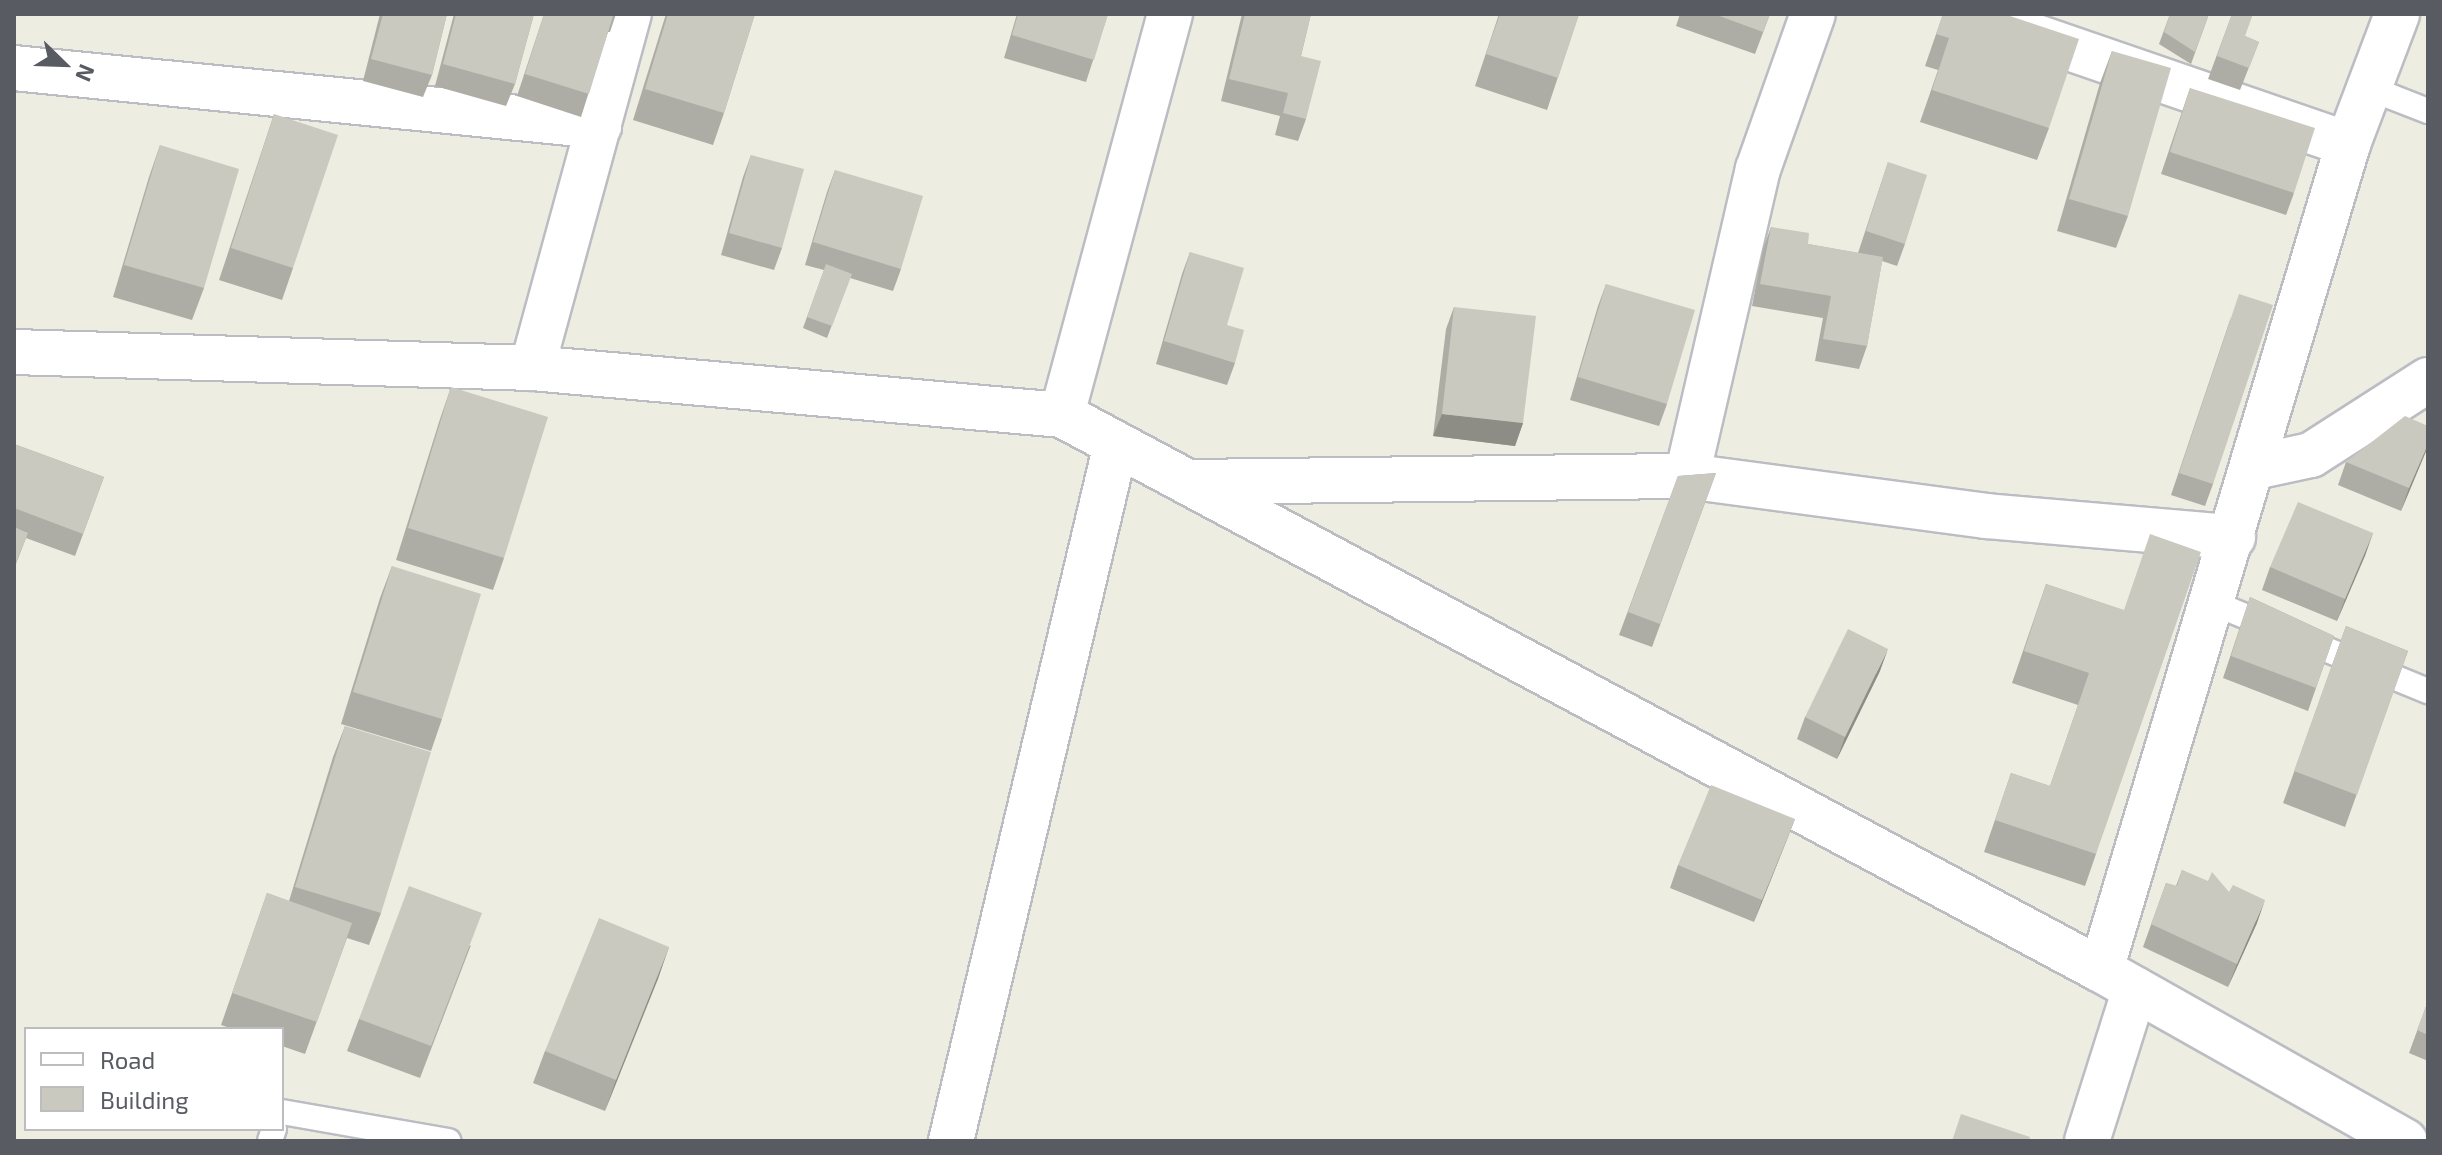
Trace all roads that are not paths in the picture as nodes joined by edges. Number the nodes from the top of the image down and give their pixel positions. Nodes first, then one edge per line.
1 (629, 14) edge
2 (1170, 14) edge
3 (1813, 14) edge
4 (1970, 14) edge
5 (2397, 14) edge
6 (2013, 20) edge
7 (14, 68) edge
8 (2374, 90) junction
9 (2428, 111) edge
10 (599, 126) junction
11 (2348, 144) junction
12 (14, 352) edge
13 (532, 368) junction
14 (2418, 398) edge
15 (1062, 415) junction
16 (1116, 444) junction
17 (2255, 467) junction
18 (1687, 476) junction
19 (1188, 482) junction
20 (2233, 537) junction
21 (2213, 603) junction
22 (2428, 691) edge
23 (2118, 979) junction
24 (284, 1112) edge
25 (449, 1141) edge
26 (951, 1141) edge
27 (2087, 1141) edge
28 (2405, 1141) edge

1 - 10 street
2 - 15 street
3 - 18 street
4 - 6 street
5 - 8 street
6 - 11 street
7 - 10 street
8 - 9 lane
8 - 11 street
10 - 13 street
11 - 17 street
12 - 13 street
13 - 15 street
14 - 17 street
15 - 16 street
16 - 19 street
16 - 26 street
17 - 20 street
18 - 19 street
18 - 20 street
19 - 23 street
20 - 21 street
21 - 22 lane
21 - 23 street
23 - 27 street
23 - 28 street
24 - 25 lane

